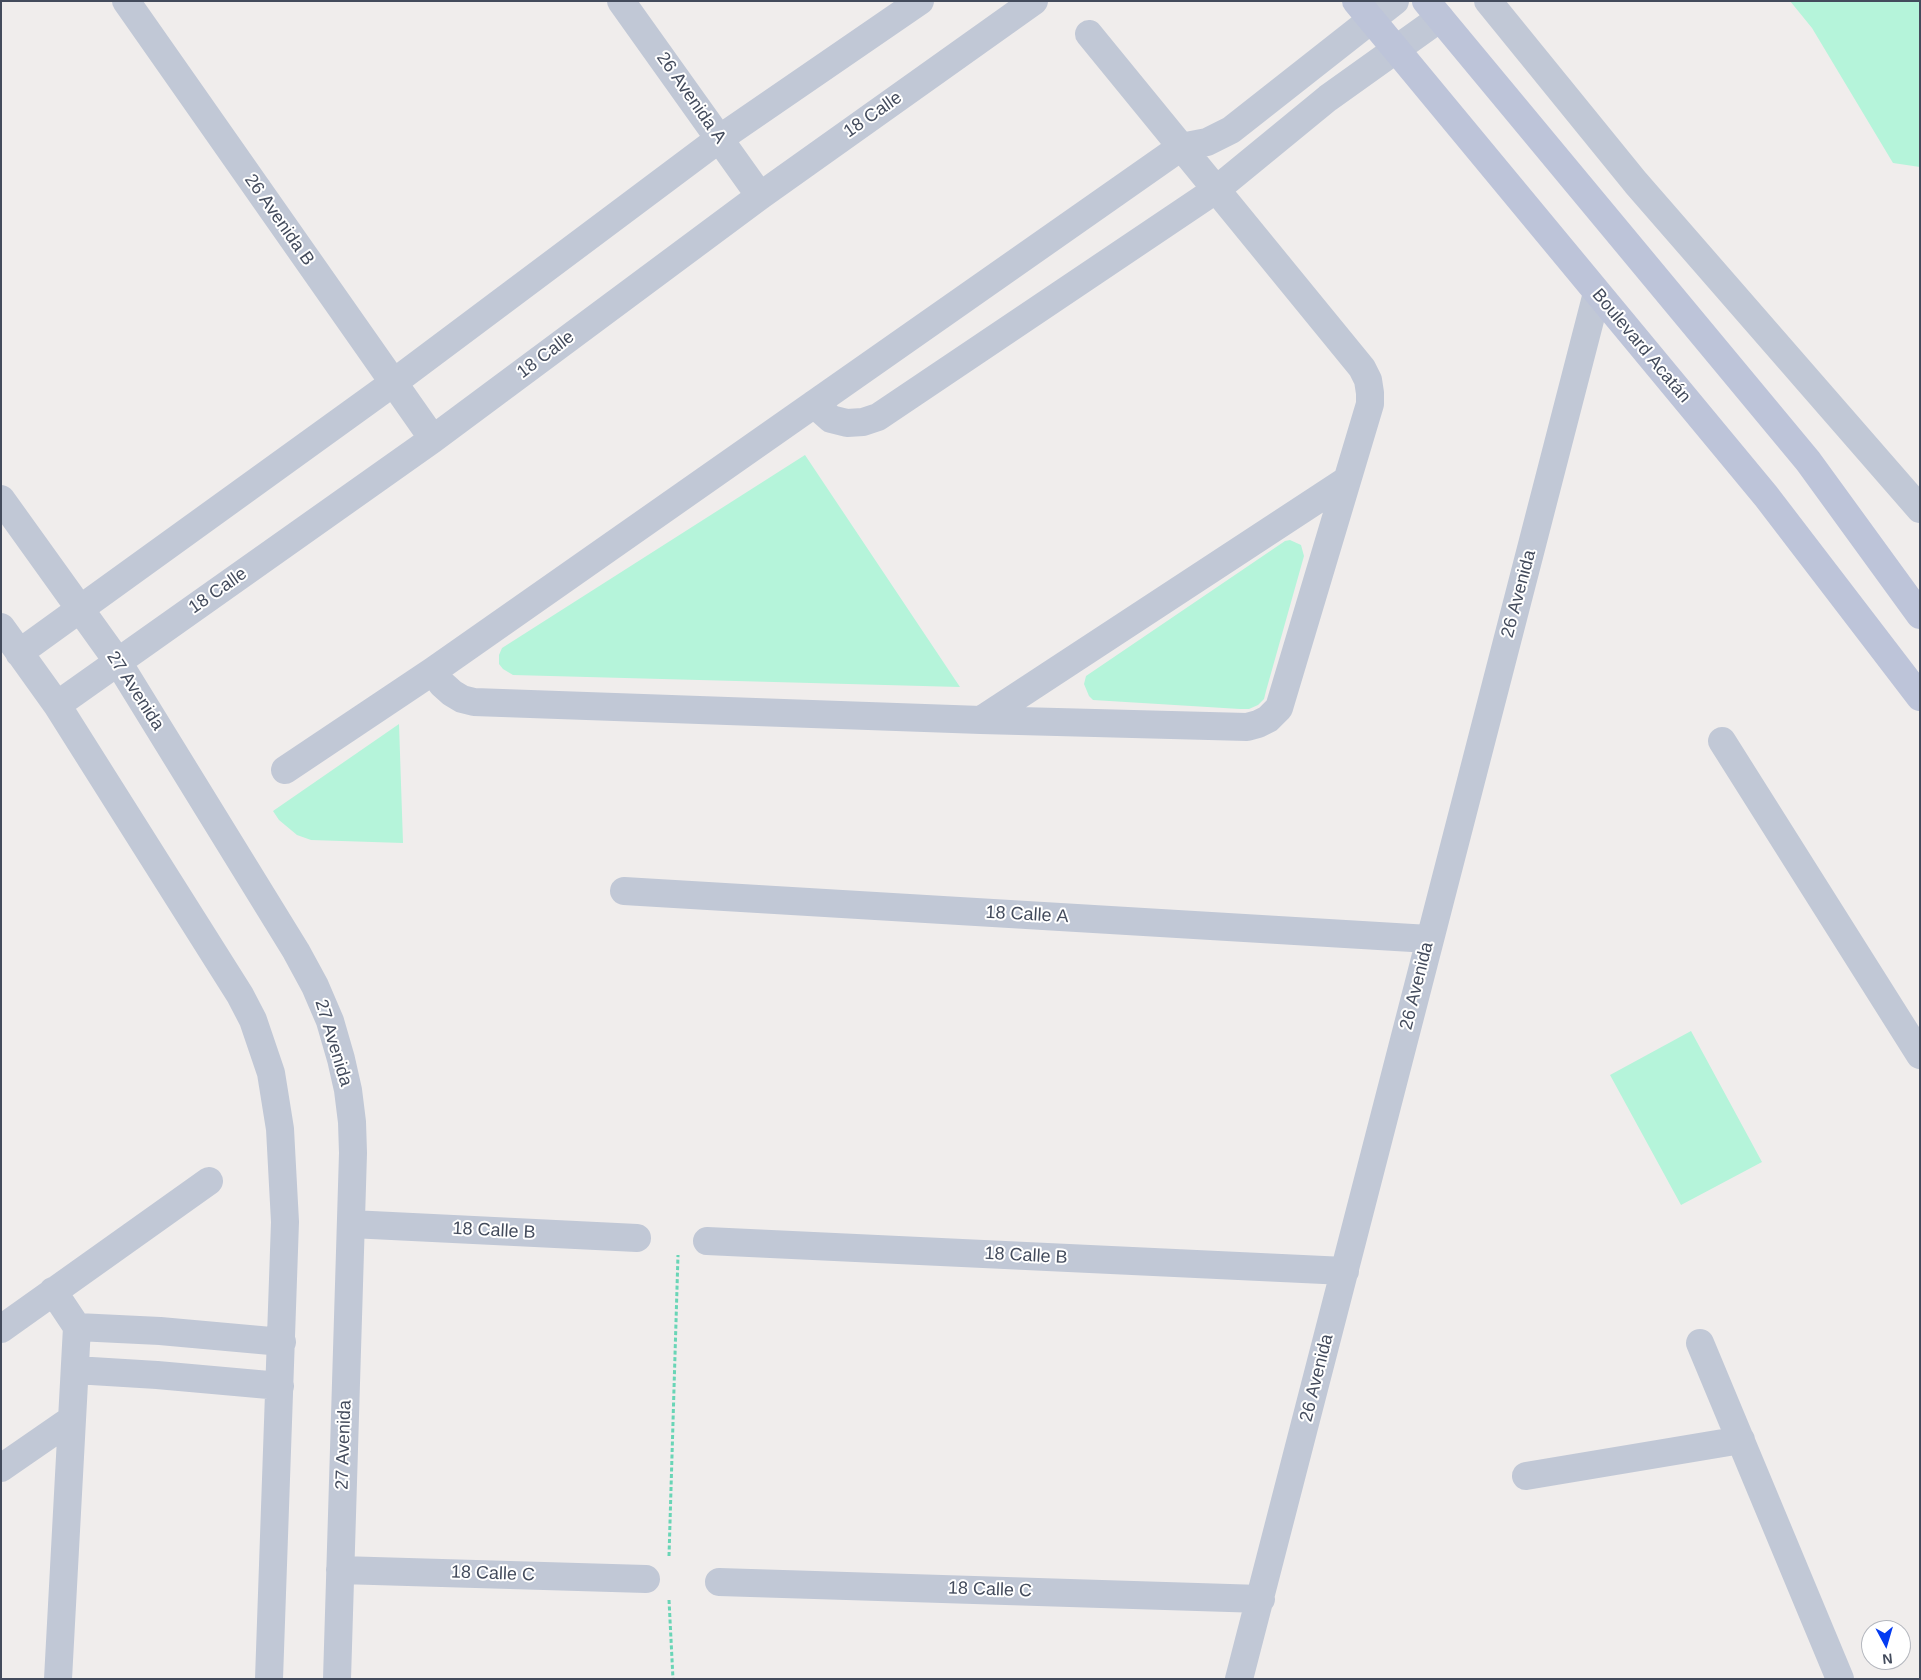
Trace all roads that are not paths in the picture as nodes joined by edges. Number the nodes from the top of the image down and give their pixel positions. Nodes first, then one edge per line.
1 (126, 1) edge
2 (621, 1) edge
3 (920, 1) edge
4 (1034, 1) edge
5 (1395, 1) edge
6 (1488, 1) edge
7 (1363, 10) edge
8 (1433, 10) edge
9 (1089, 34) dead end
10 (1396, 50) junction
11 (720, 139) junction
12 (1181, 147) junction
13 (1217, 189) junction
14 (760, 196) junction
15 (1597, 293) junction
16 (393, 383) junction
17 (814, 404) junction
18 (433, 439) junction
19 (1347, 480) junction
20 (1, 499) edge
21 (1920, 509) edge
22 (79, 610) junction
23 (1920, 615) edge
24 (1, 627) edge
25 (19, 653) junction
26 (118, 662) junction
27 (434, 672) junction
28 (1920, 697) edge
29 (57, 705) junction
30 (981, 720) junction
31 (1722, 741) dead end
32 (285, 770) dead end
33 (624, 891) dead end
34 (1429, 939) junction
35 (1920, 1056) edge
36 (210, 1181) dead end
37 (350, 1224) junction
38 (637, 1238) dead end
39 (707, 1241) road end
40 (1344, 1271) junction
41 (54, 1291) junction
42 (78, 1326) junction
43 (1, 1328) edge
44 (282, 1342) junction
45 (1700, 1343) dead end
46 (75, 1370) junction
47 (280, 1386) junction
48 (72, 1419) junction
49 (1741, 1440) junction
50 (1, 1468) edge
51 (1526, 1476) dead end
52 (340, 1570) junction
53 (657, 1580) road end
54 (719, 1582) dead end
55 (1260, 1599) junction
56 (58, 1679) edge
57 (269, 1679) edge
58 (337, 1679) edge
59 (1239, 1679) edge
60 (1840, 1679) edge

1 - 16 street, 26 Avenida B
2 - 11 street, 26 Avenida A
3 - 11 street
4 - 14 street, 18 Calle
5 - 7 street
6 - 21 street
7 - 10 main road, Boulevard Acatán
7 - 12 street
8 - 10 street
8 - 23 main road
9 - 12 street
10 - 13 street
10 - 15 main road, Boulevard Acatán
11 - 14 street, 26 Avenida A
11 - 16 street
12 - 13 street
12 - 17 street
13 - 17 street
13 - 19 street
14 - 18 street, 18 Calle
15 - 28 main road, Boulevard Acatán
15 - 34 street, 26 Avenida
16 - 18 street, 26 Avenida B
16 - 22 street
17 - 27 street
18 - 26 street, 18 Calle
19 - 30 street
19 - 30 street
20 - 22 street, 27 Avenida
22 - 25 street
22 - 26 street, 27 Avenida
24 - 25 street
25 - 29 street
26 - 29 street, 18 Calle
26 - 37 street, 27 Avenida
27 - 30 street
27 - 32 street
29 - 44 street
31 - 35 street
33 - 34 street, 18 Calle A
34 - 40 street, 26 Avenida
36 - 41 street
37 - 38 street, 18 Calle B
37 - 52 street, 27 Avenida
39 - 40 street, 18 Calle B
40 - 55 street, 26 Avenida
41 - 42 street
41 - 43 street
42 - 44 street
42 - 46 street
44 - 47 street
45 - 49 street
46 - 47 street
46 - 48 street
47 - 57 street
48 - 50 street
48 - 56 street
49 - 51 street
49 - 60 street
52 - 53 street, 18 Calle C
52 - 58 street, 27 Avenida
54 - 55 street, 18 Calle C
55 - 59 street, 26 Avenida

